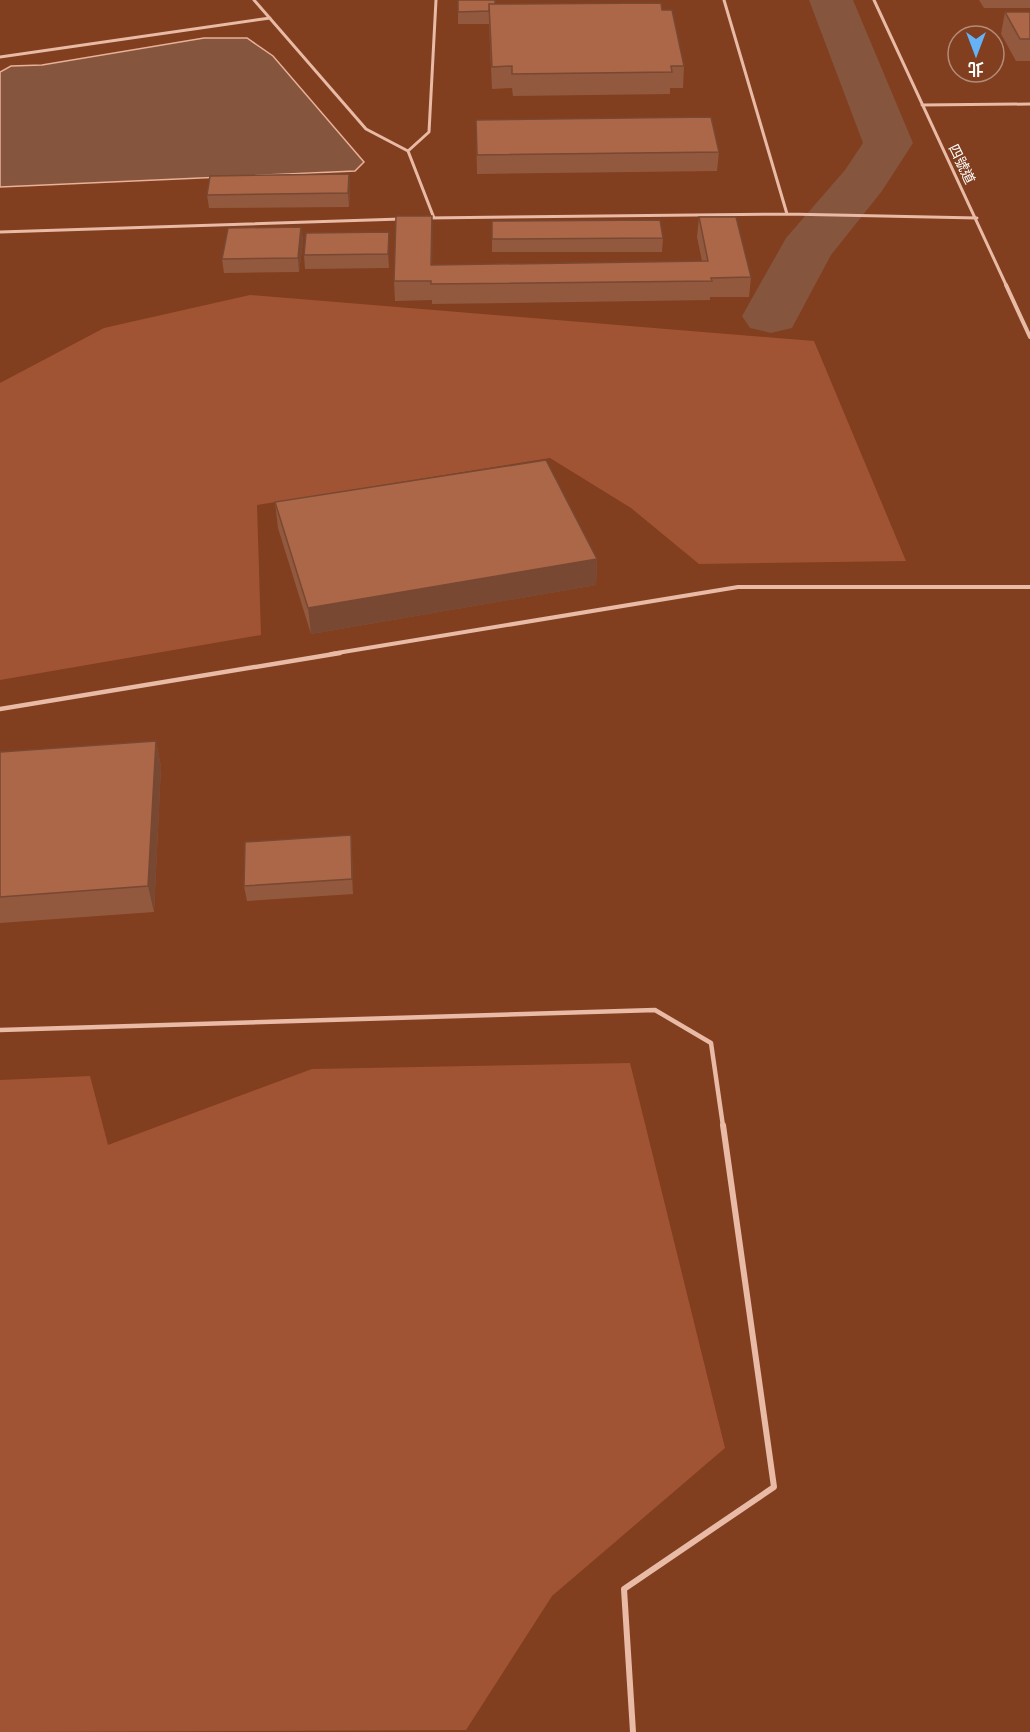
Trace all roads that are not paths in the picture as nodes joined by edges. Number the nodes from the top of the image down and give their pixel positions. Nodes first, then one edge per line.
1 (254, 0) edge
2 (435, 0) edge
3 (724, 0) edge
4 (874, 0) edge
5 (270, 18) junction
6 (0, 57) edge
7 (1030, 104) edge
8 (922, 105) junction
9 (408, 151) junction
10 (787, 214) junction
11 (422, 218) edge
12 (434, 218) junction
13 (976, 218) junction
14 (411, 219) edge
15 (0, 232) edge
16 (1030, 337) edge
17 (1030, 587) edge
18 (0, 709) edge
19 (0, 1030) edge
20 (633, 1732) edge

1 - 5 lane
2 - 9 lane
3 - 10 lane
4 - 8 lane, 四號道
5 - 6 lane
5 - 9 lane
7 - 8 lane
8 - 13 lane, 四號道
9 - 12 lane
10 - 12 lane
10 - 13 lane
11 - 12 lane
13 - 16 lane, 四號道
14 - 15 lane
17 - 18 lane
19 - 20 lane

